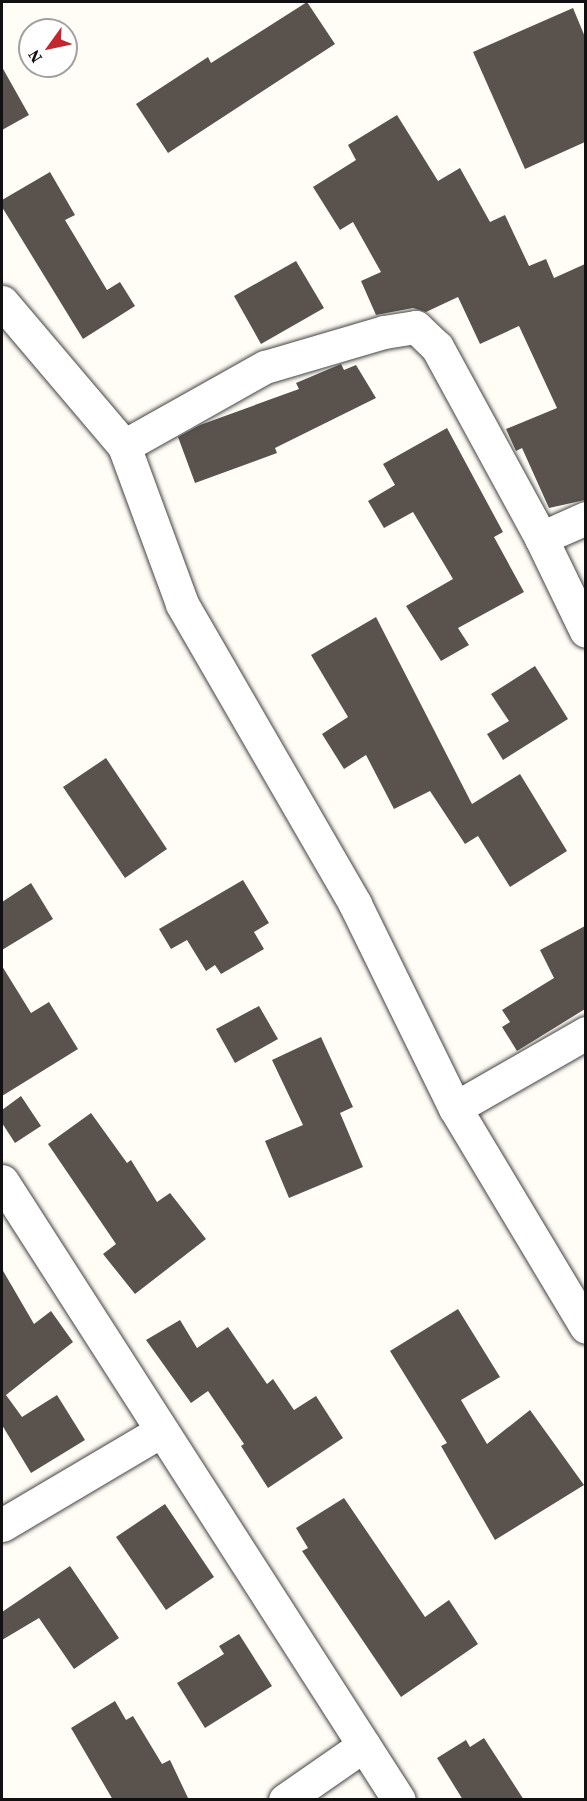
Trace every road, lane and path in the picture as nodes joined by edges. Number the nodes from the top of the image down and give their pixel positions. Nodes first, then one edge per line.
1 (2, 302) edge
2 (124, 446) junction
3 (585, 518) edge
4 (541, 538) junction
5 (585, 631) edge
6 (585, 1033) edge
7 (454, 1108) junction
8 (2, 1181) edge
9 (585, 1327) edge
10 (161, 1431) junction
11 (2, 1525) edge
12 (364, 1745) junction
13 (285, 1800) edge
14 (399, 1800) edge

1 - 2 street
2 - 4 street
2 - 7 street
3 - 4 street
4 - 5 street
6 - 7 street
7 - 9 street
8 - 10 street
10 - 11 street
10 - 12 street
12 - 13 street
12 - 14 street

